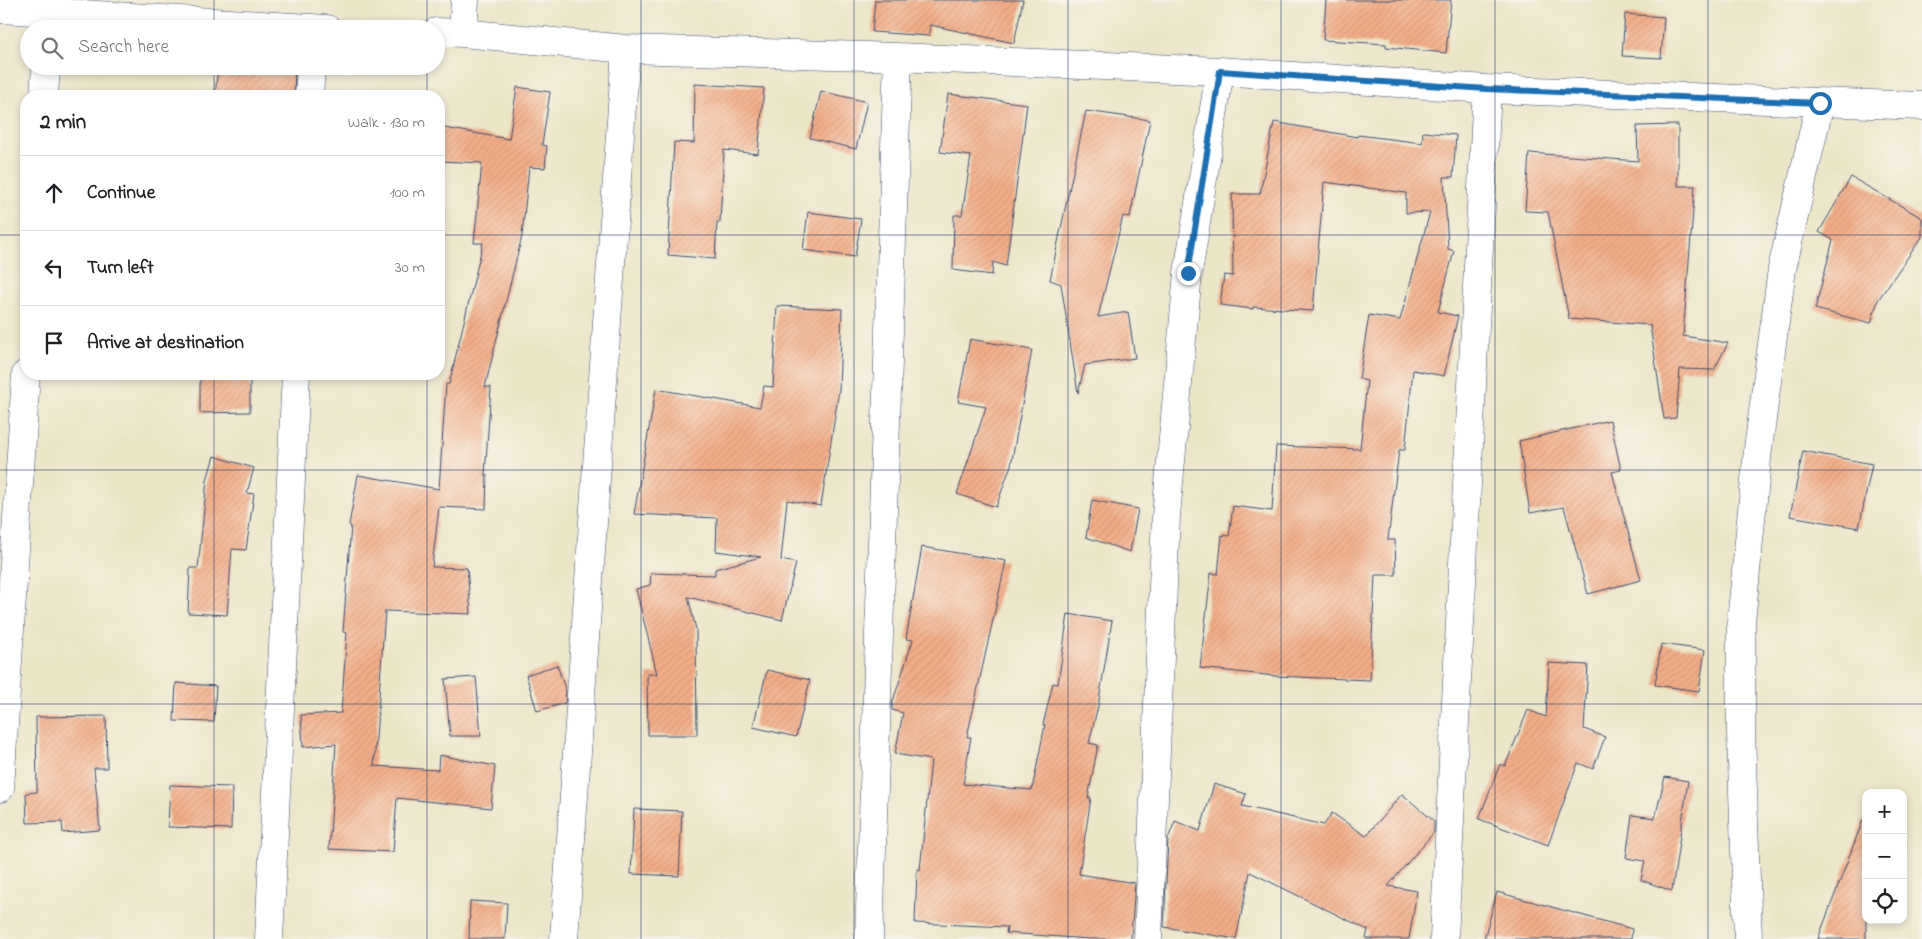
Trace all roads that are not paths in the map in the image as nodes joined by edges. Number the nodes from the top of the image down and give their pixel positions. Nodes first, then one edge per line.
1 (465, 0) edge
2 (0, 9) edge
3 (49, 20) edge
4 (449, 32) edge
5 (626, 49) junction
6 (898, 57) junction
7 (1220, 71) junction
8 (45, 75) edge
9 (310, 75) edge
10 (1487, 89) junction
11 (44, 90) edge
12 (309, 90) edge
13 (1820, 103) junction
14 (1922, 106) edge
15 (26, 380) edge
16 (296, 380) edge
17 (0, 788) edge
18 (268, 939) edge
19 (564, 939) edge
20 (869, 939) edge
21 (1148, 939) edge
22 (1444, 939) edge
23 (1748, 939) edge

1 - 4 street
2 - 3 street
4 - 5 street
5 - 6 street
5 - 19 street
6 - 7 street
6 - 20 street
7 - 10 street
7 - 21 street
8 - 11 street
9 - 12 street
10 - 13 street
10 - 22 street
13 - 14 street
13 - 23 street
15 - 17 street
16 - 18 street

